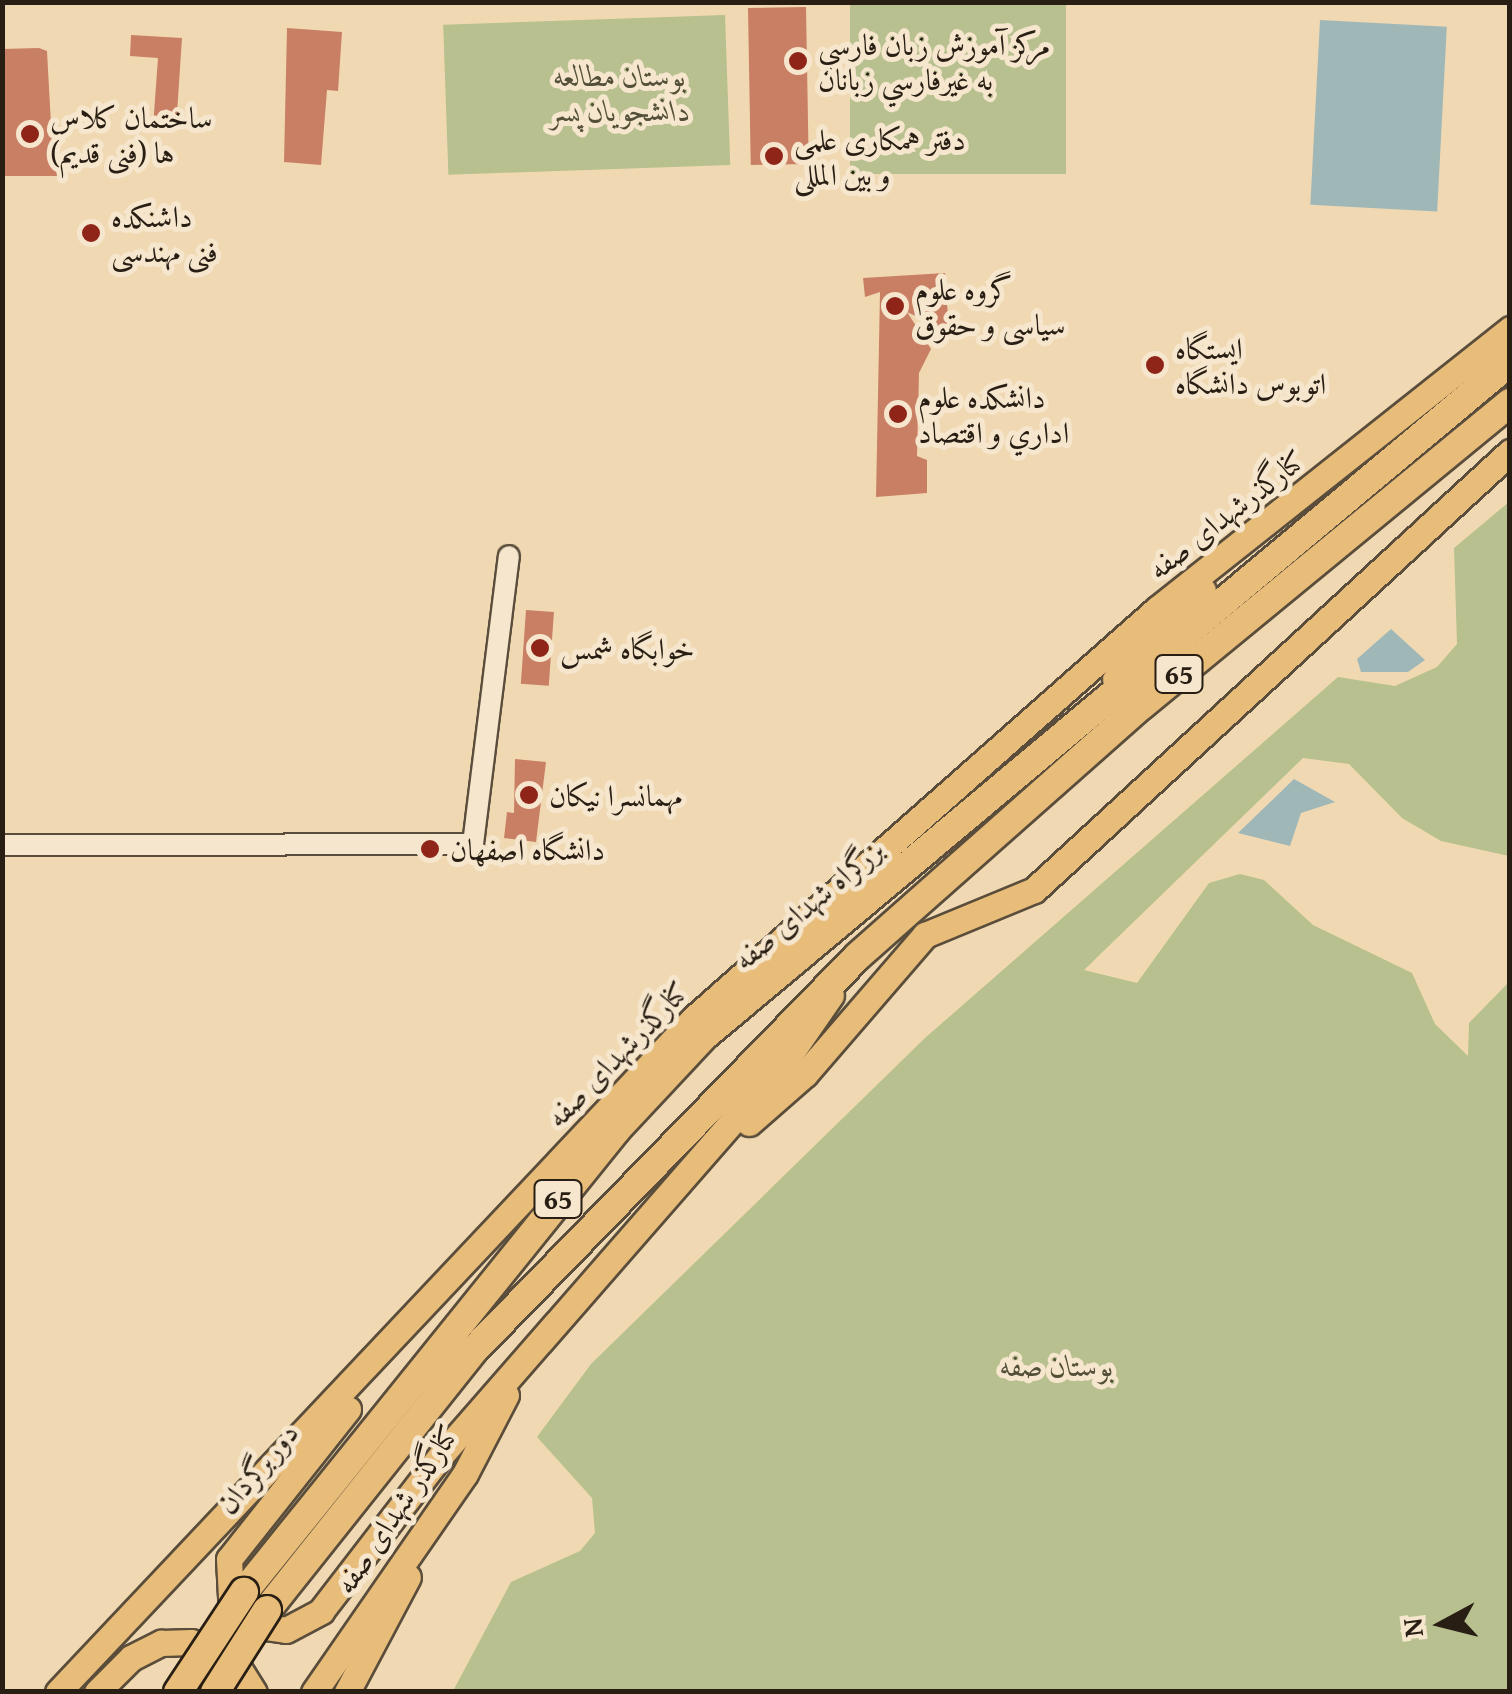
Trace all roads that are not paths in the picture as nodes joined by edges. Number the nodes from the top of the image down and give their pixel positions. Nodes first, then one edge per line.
1 (1510, 330) edge
2 (1510, 340) edge
3 (1510, 362) edge
4 (1510, 403) edge
5 (1510, 452) edge
6 (1287, 508) junction
7 (509, 556) dead end
8 (1024, 766) junction
9 (2, 845) edge
10 (858, 956) junction
11 (708, 1149) junction
12 (481, 1247) junction
13 (525, 1359) junction
14 (465, 1474) junction
15 (58, 1692) edge
16 (97, 1692) edge
17 (178, 1692) edge
18 (215, 1692) edge
19 (254, 1692) edge
20 (314, 1692) edge
21 (347, 1692) edge

1 - 6 main road, کنارگذرشهدای صفه
2 - 6 main road
3 - 8 highway, بزرگراه شهدای صفه / 65
4 - 10 highway, 65
5 - 11 main road
6 - 8 main road
6 - 12 main road, کنارگذرشهدای صفه
7 - 9 street
8 - 17 highway, بزرگراه شهدای صفه / 65, bridge
10 - 11 main road
10 - 18 highway, 65, bridge
11 - 13 main road
12 - 13 main road, دوربرگردان
12 - 15 main road, کنارگذرشهدای صفه
13 - 14 main road, کنارگذر شهدای صفه
14 - 20 main road, کنارگذر شهدای صفه
14 - 21 main road
16 - 19 main road

